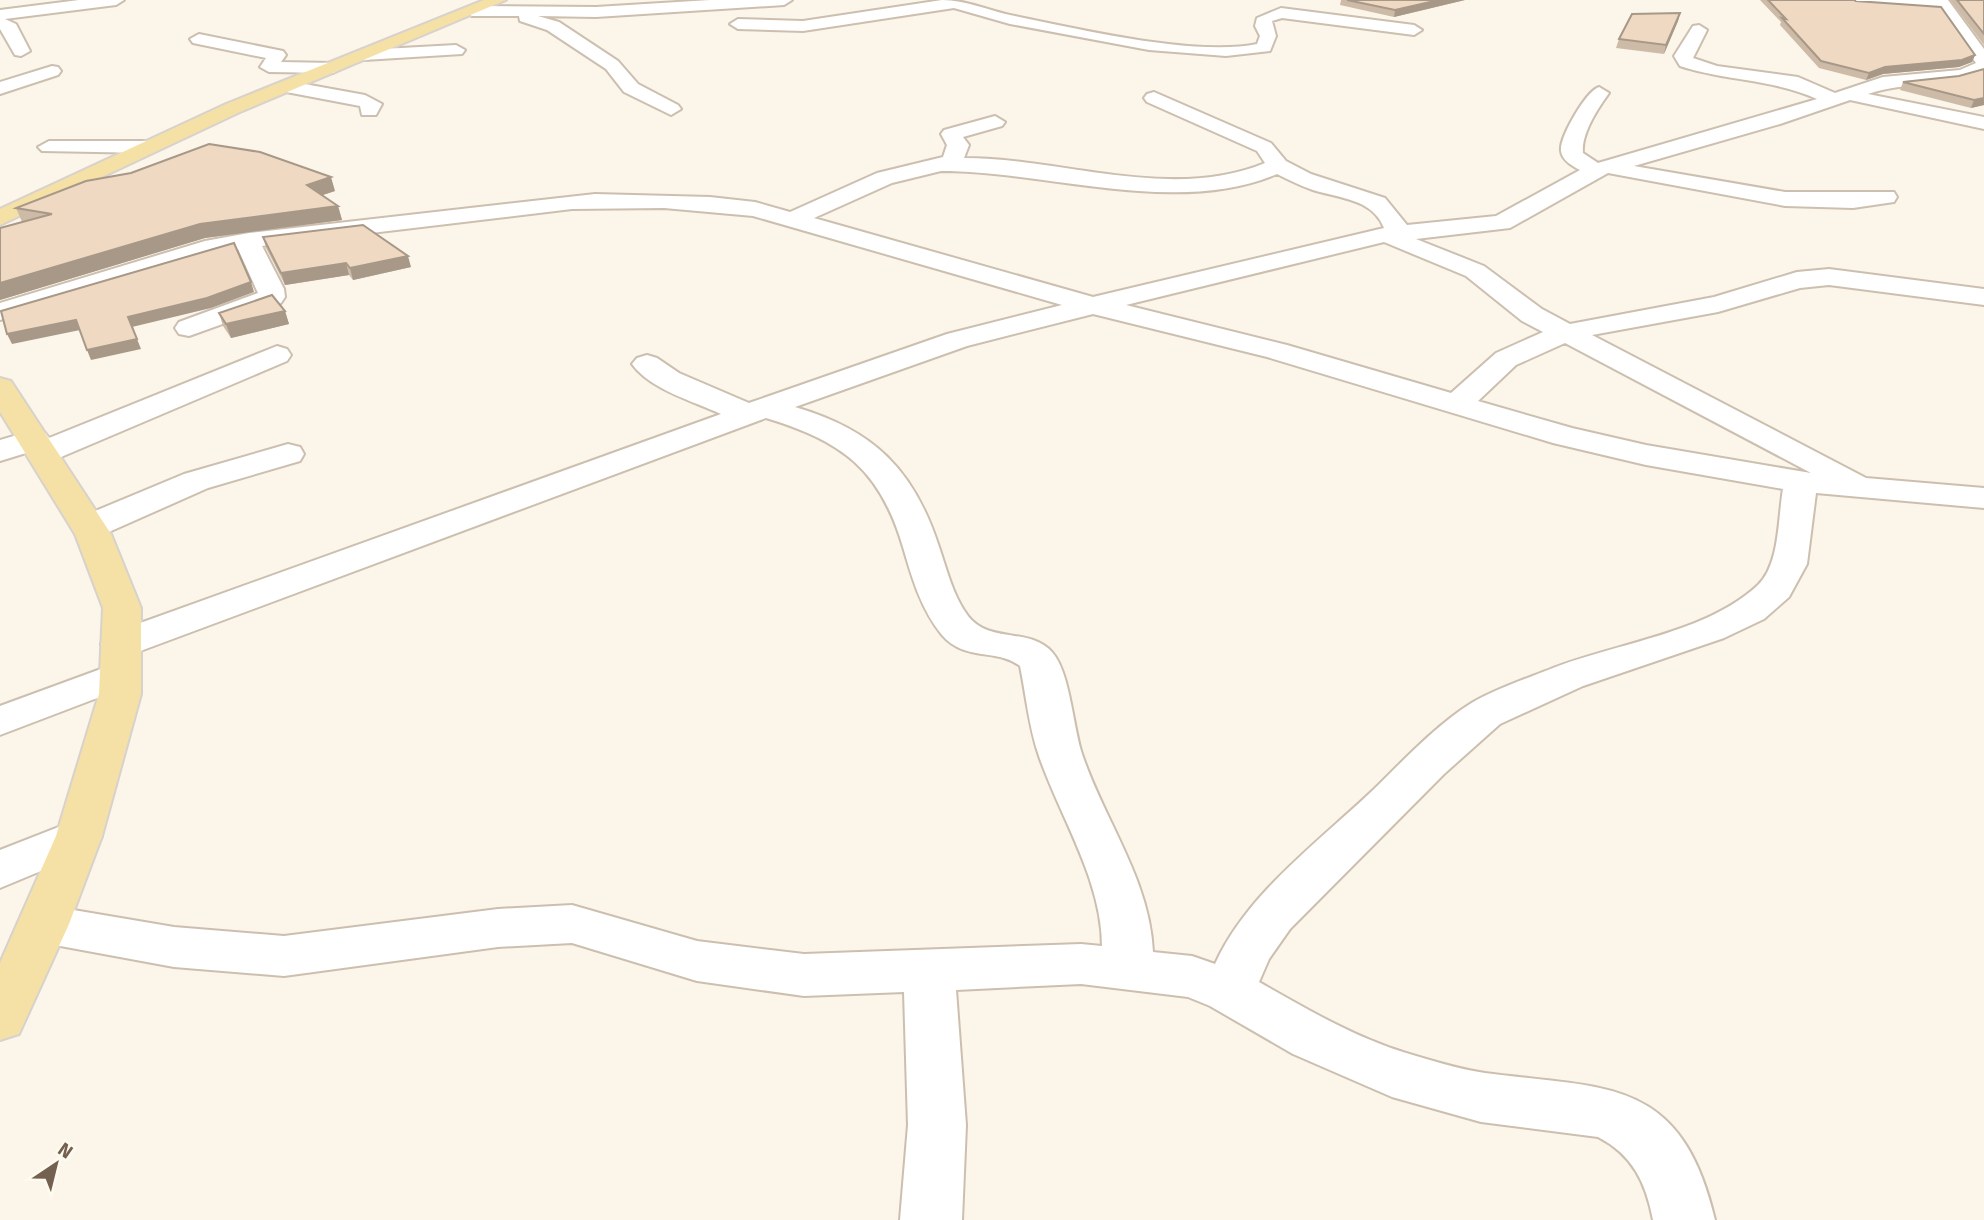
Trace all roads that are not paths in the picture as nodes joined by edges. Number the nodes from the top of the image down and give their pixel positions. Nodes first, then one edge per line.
1 (116, 0) edge
2 (784, 0) edge
3 (1854, 0) edge
4 (952, 1) edge
5 (1942, 4) edge
6 (501, 6) edge
7 (0, 15) edge
8 (722, 17) junction
9 (0, 23) edge
10 (1414, 30) dead end
11 (1699, 30) dead end
12 (199, 39) dead end
13 (456, 50) dead end
14 (21, 51) dead end
15 (365, 55) junction
16 (1984, 63) edge
17 (333, 68) junction
18 (52, 71) dead end
19 (288, 86) junction
20 (0, 88) edge
21 (1599, 93) dead end
22 (1154, 98) dead end
23 (1841, 98) junction
24 (671, 109) dead end
25 (369, 111) dead end
26 (995, 122) dead end
27 (1984, 123) edge
28 (49, 146) dead end
29 (149, 147) junction
30 (951, 164) junction
31 (1278, 166) junction
32 (1602, 169) junction
33 (1886, 197) dead end
34 (0, 218) edge
35 (791, 220) junction
36 (1392, 234) junction
37 (249, 240) junction
38 (1984, 297) edge
39 (1091, 304) junction
40 (0, 312) edge
41 (189, 328) dead end
42 (1568, 333) junction
43 (277, 355) dead end
44 (647, 364) dead end
45 (0, 387) edge
46 (1456, 404) junction
47 (756, 411) junction
48 (25, 448) edge
49 (288, 454) dead end
50 (1801, 482) junction
51 (1873, 487) junction
52 (1984, 498) edge
53 (1984, 526) edge
54 (89, 527) junction
55 (121, 660) junction
56 (0, 721) edge
57 (79, 836) junction
58 (0, 870) edge
59 (44, 925) junction
60 (1128, 968) junction
61 (928, 970) junction
62 (1229, 992) junction
63 (0, 1018) edge
64 (931, 1220) edge
65 (1684, 1220) edge

1 - 7 street
2 - 8 street
3 - 5 street
4 - 8 street
4 - 10 street
5 - 16 street
6 - 8 street
6 - 15 main road
6 - 24 street
9 - 14 street
11 - 23 street
12 - 17 street
13 - 15 street
15 - 17 main road
16 - 23 street
17 - 19 main road
18 - 20 street
19 - 25 street
19 - 29 main road
21 - 32 street
22 - 31 street
23 - 27 street
23 - 32 street
26 - 30 street
28 - 29 street
29 - 34 main road
30 - 31 street
30 - 35 street
31 - 36 street
32 - 33 street
32 - 36 street
35 - 37 street
35 - 39 street
36 - 39 street
36 - 42 street
37 - 40 street
37 - 41 street
38 - 42 street
39 - 46 street
39 - 47 street
42 - 46 street
42 - 51 street
43 - 48 street
44 - 47 street
45 - 48 main road
46 - 50 street
47 - 55 street
47 - 60 street
48 - 54 main road
49 - 54 street
50 - 51 street
50 - 62 street
51 - 52 street
51 - 53 street
54 - 55 main road
55 - 56 street
55 - 57 main road
57 - 58 street
57 - 59 main road
59 - 61 street
59 - 63 main road
60 - 61 street
60 - 62 street
61 - 64 street
62 - 65 street

